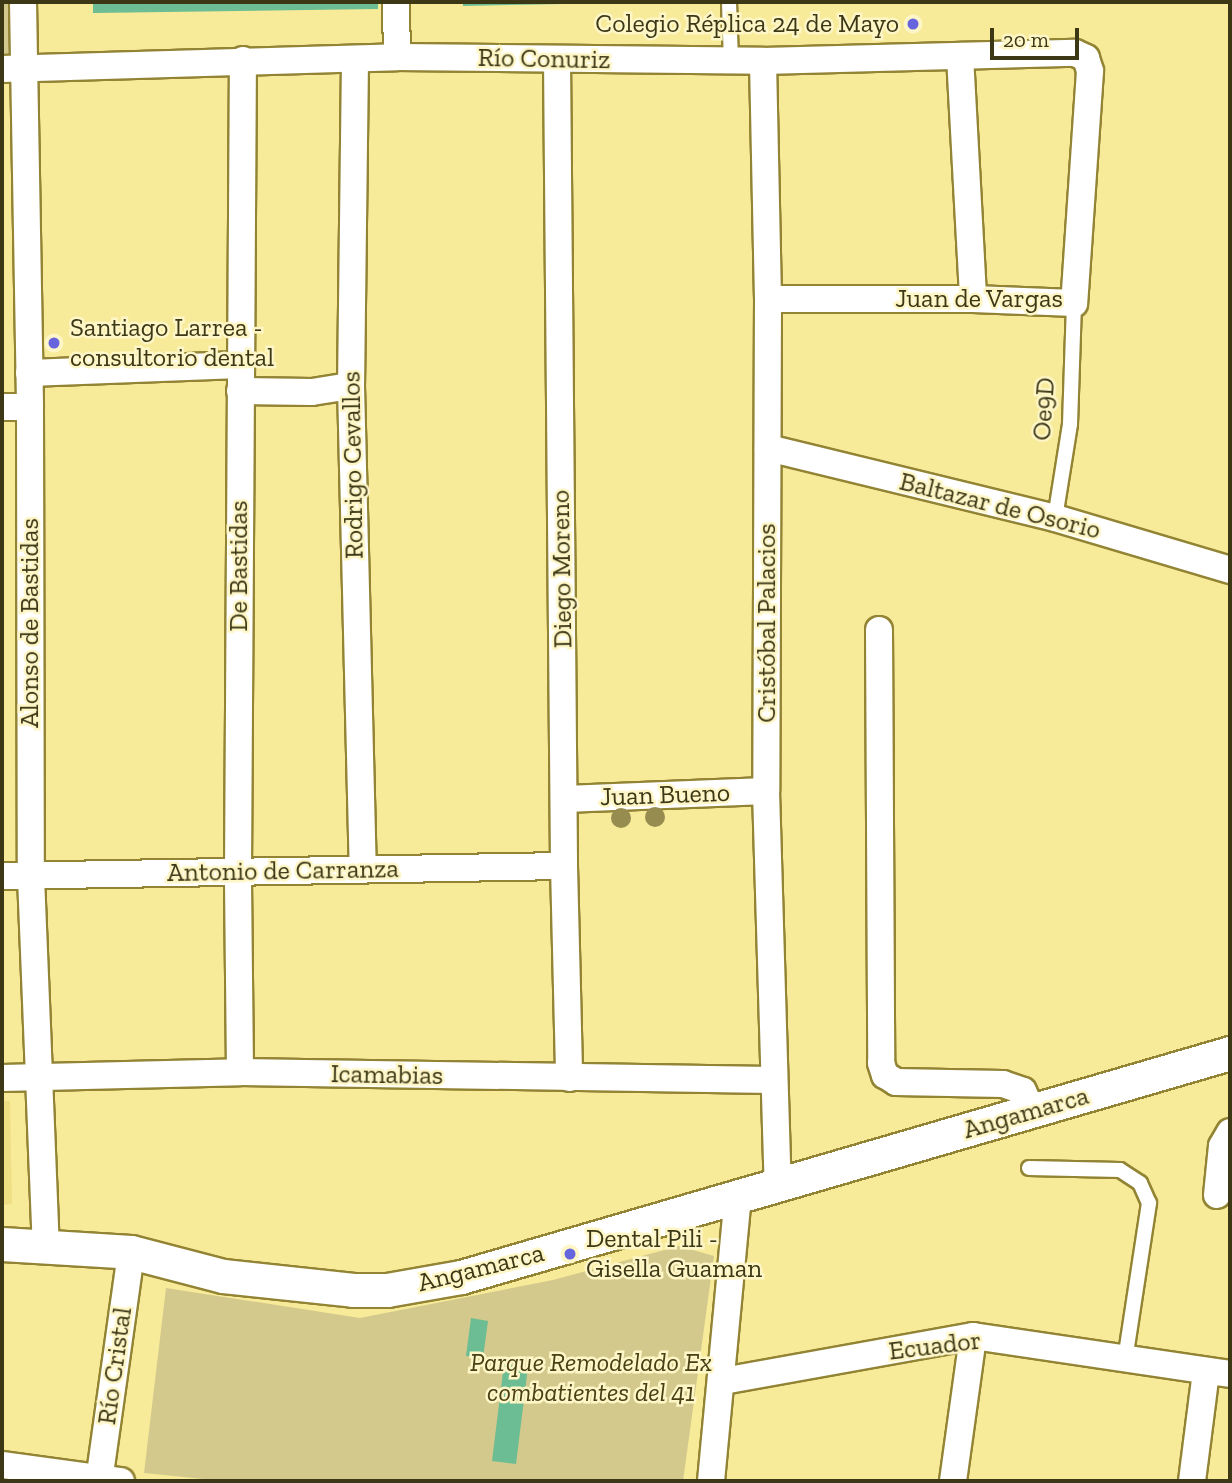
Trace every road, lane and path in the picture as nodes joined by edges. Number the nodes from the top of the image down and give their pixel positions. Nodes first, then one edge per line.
1 (23, 2) edge
2 (396, 2) edge
3 (729, 2) edge
4 (960, 56) junction
5 (397, 57) junction
6 (1086, 58) joint
7 (243, 60) junction
8 (355, 60) junction
9 (557, 60) junction
10 (732, 61) junction
11 (763, 61) junction
12 (13, 69) edge
13 (768, 299) junction
14 (973, 299) junction
15 (1074, 303) junction
16 (240, 365) junction
17 (29, 373) junction
18 (351, 386) junction
19 (240, 391) junction
20 (2, 407) edge
21 (30, 407) junction
22 (768, 448) junction
23 (1055, 518) junction
24 (1230, 570) edge
25 (879, 630) dead end
26 (766, 791) junction
27 (565, 799) junction
28 (564, 866) junction
29 (363, 869) junction
30 (238, 871) junction
31 (2, 876) edge
32 (31, 877) junction
33 (1230, 1053) edge
34 (240, 1072) junction
35 (2, 1078) edge
36 (42, 1078) junction
37 (569, 1078) junction
38 (772, 1080) junction
39 (1032, 1111) junction
40 (1230, 1132) edge
41 (1029, 1168) dead end
42 (778, 1186) junction
43 (1217, 1195) dead end
44 (738, 1198) junction
45 (2, 1244) edge
46 (46, 1244) junction
47 (131, 1252) junction
48 (973, 1336) junction
49 (1125, 1359) junction
50 (1218, 1372) edge
51 (723, 1381) junction
52 (2, 1465) edge
53 (107, 1480) edge
54 (711, 1481) edge
55 (953, 1481) edge
56 (1192, 1481) edge

1 - 12 street, Alonso de Bastidas
2 - 5 street
3 - 10 lane
4 - 6 street, Río Conuriz
4 - 11 street, Río Conuriz
4 - 14 street
5 - 8 street, Río Conuriz
5 - 9 street, Río Conuriz
6 - 15 street, Juan de Vargas
7 - 8 street, Río Conuriz
7 - 12 street, Río Conuriz
7 - 16 street, De Bastidas
8 - 18 street, Rodrigo Cevallos
9 - 10 street, Río Conuriz
9 - 27 street, Diego Moreno
10 - 11 street, Río Conuriz
11 - 13 street, Cristóbal Palacios
12 - 17 street, Alonso de Bastidas
13 - 14 street, Juan de Vargas
13 - 22 street, Cristóbal Palacios
14 - 15 street, Juan de Vargas
15 - 23 lane, Oe9D
16 - 17 street
16 - 19 street, De Bastidas
17 - 21 street, Alonso de Bastidas
18 - 19 street
18 - 29 street, Rodrigo Cevallos
19 - 30 street, De Bastidas
20 - 21 street
21 - 32 street, Alonso de Bastidas
22 - 23 street, Baltazar de Osorio
22 - 26 street, Cristóbal Palacios
23 - 24 street, Baltazar de Osorio
25 - 39 street
26 - 27 street, Juan Bueno
26 - 38 street, Cristóbal Palacios
27 - 28 street, Diego Moreno
28 - 29 street, Antonio de Carranza
28 - 37 street, Diego Moreno
29 - 30 street, Antonio de Carranza
30 - 32 street, Antonio de Carranza
30 - 34 street, De Bastidas
31 - 32 street, Antonio de Carranza
32 - 36 street, Alonso de Bastidas
33 - 39 street, Angamarca
34 - 36 street, Icamabias
34 - 37 street, Icamabias
35 - 36 street, Icamabias
36 - 46 street, Alonso de Bastidas
37 - 38 street, Icamabias
38 - 42 street, Cristóbal Palacios
39 - 42 street, Angamarca
40 - 43 street
41 - 49 lane
42 - 44 street, Angamarca
44 - 47 street, Angamarca
44 - 51 street
45 - 46 street, Angamarca
46 - 47 street, Angamarca
47 - 53 street, Río Cristal
48 - 49 street, Ecuador
48 - 51 street, Ecuador
48 - 55 street
49 - 50 street, Ecuador
50 - 56 street
51 - 54 street
52 - 53 street

